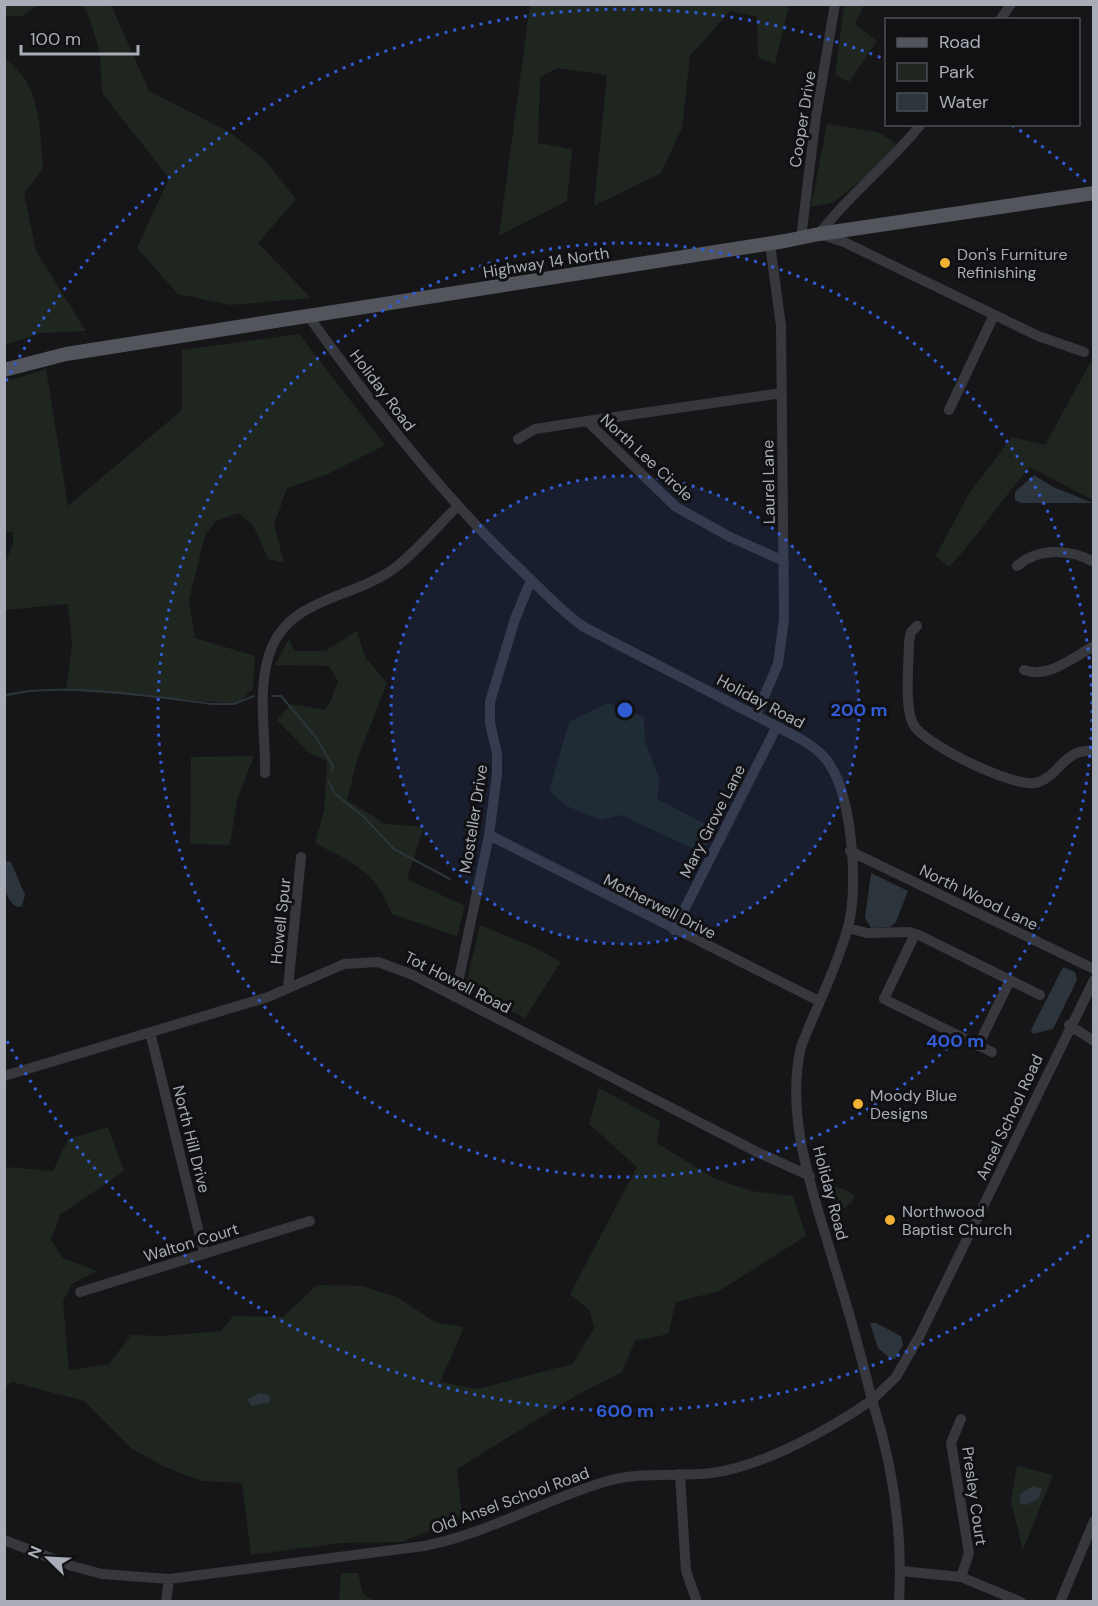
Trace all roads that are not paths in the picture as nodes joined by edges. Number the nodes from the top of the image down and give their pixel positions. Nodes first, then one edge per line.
1 (835, 4) edge
2 (1011, 4) edge
3 (1001, 18) edge
4 (919, 126) edge
5 (1094, 193) edge
6 (819, 234) junction
7 (801, 238) junction
8 (770, 244) junction
9 (994, 315) junction
10 (309, 317) junction
11 (1084, 352) dead end
12 (4, 370) edge
13 (782, 393) junction
14 (949, 410) dead end
15 (586, 422) junction
16 (518, 439) dead end
17 (458, 506) junction
18 (784, 561) junction
19 (1094, 562) edge
20 (1017, 566) dead end
21 (531, 580) junction
22 (917, 626) dead end
23 (1094, 646) edge
24 (1023, 670) dead end
25 (756, 715) junction
26 (777, 726) junction
27 (1094, 751) edge
28 (265, 773) dead end
29 (489, 835) junction
30 (850, 851) junction
31 (301, 857) dead end
32 (848, 928) junction
33 (674, 930) junction
34 (915, 934) junction
35 (1094, 969) edge
36 (1010, 980) junction
37 (1094, 980) edge
38 (288, 988) junction
39 (1040, 995) dead end
40 (455, 997) junction
41 (819, 1001) junction
42 (1069, 1025) junction
43 (150, 1032) junction
44 (1094, 1041) edge
45 (978, 1046) junction
46 (992, 1052) dead end
47 (4, 1076) edge
48 (810, 1176) junction
49 (310, 1221) dead end
50 (204, 1253) junction
51 (80, 1292) dead end
52 (873, 1400) junction
53 (961, 1419) dead end
54 (680, 1474) junction
55 (1094, 1521) edge
56 (4, 1540) edge
57 (901, 1571) junction
58 (961, 1577) junction
59 (169, 1579) junction
60 (166, 1602) edge
61 (697, 1602) edge
62 (899, 1602) edge
63 (1021, 1602) edge
64 (1060, 1602) edge

1 - 7 street, Cooper Drive
2 - 3 street
4 - 6 street
5 - 6 main road, Highway 14 North
6 - 7 main road, Highway 14 North
6 - 9 street
7 - 8 main road, Highway 14 North
8 - 10 main road, Highway 14 North
8 - 13 street, Laurel Lane
9 - 11 street
9 - 14 street
10 - 12 main road, Highway 14 North
10 - 17 street, Holiday Road
13 - 15 street, North Lee Circle
13 - 18 street, Laurel Lane
15 - 16 street, North Lee Circle
15 - 18 street, North Lee Circle
17 - 21 street, Holiday Road
17 - 28 street
18 - 25 street, Laurel Lane
19 - 20 street
21 - 25 street, Holiday Road
21 - 29 street, Mosteller Drive
22 - 27 street
23 - 24 street
25 - 26 street, Holiday Road
26 - 30 street, Holiday Road
26 - 33 street, Mary Grove Lane
29 - 33 street, Motherwell Drive
29 - 40 street, Mosteller Drive
30 - 32 street, Holiday Road
30 - 35 street, North Wood Lane
31 - 38 street, Howell Spur
32 - 34 street
32 - 41 street, Holiday Road
33 - 41 street, Motherwell Drive
34 - 36 street
34 - 45 street
36 - 39 street
36 - 45 street
37 - 42 street, Ansel School Road
38 - 40 street, Tot Howell Road
38 - 43 street, Tot Howell Road
40 - 48 street, Tot Howell Road
41 - 48 street, Holiday Road
42 - 44 street
42 - 52 street, Ansel School Road
43 - 47 street, Tot Howell Road
43 - 50 street, North Hill Drive
45 - 46 street
48 - 52 street, Holiday Road
49 - 50 street, Walton Court
50 - 51 street, Walton Court
52 - 54 street, Old Ansel School Road
52 - 57 street
53 - 58 street, Presley Court
54 - 59 street, Old Ansel School Road
54 - 61 street
55 - 64 street
56 - 59 street, Old Ansel School Road
57 - 58 street
57 - 62 street
58 - 63 street
59 - 60 street

